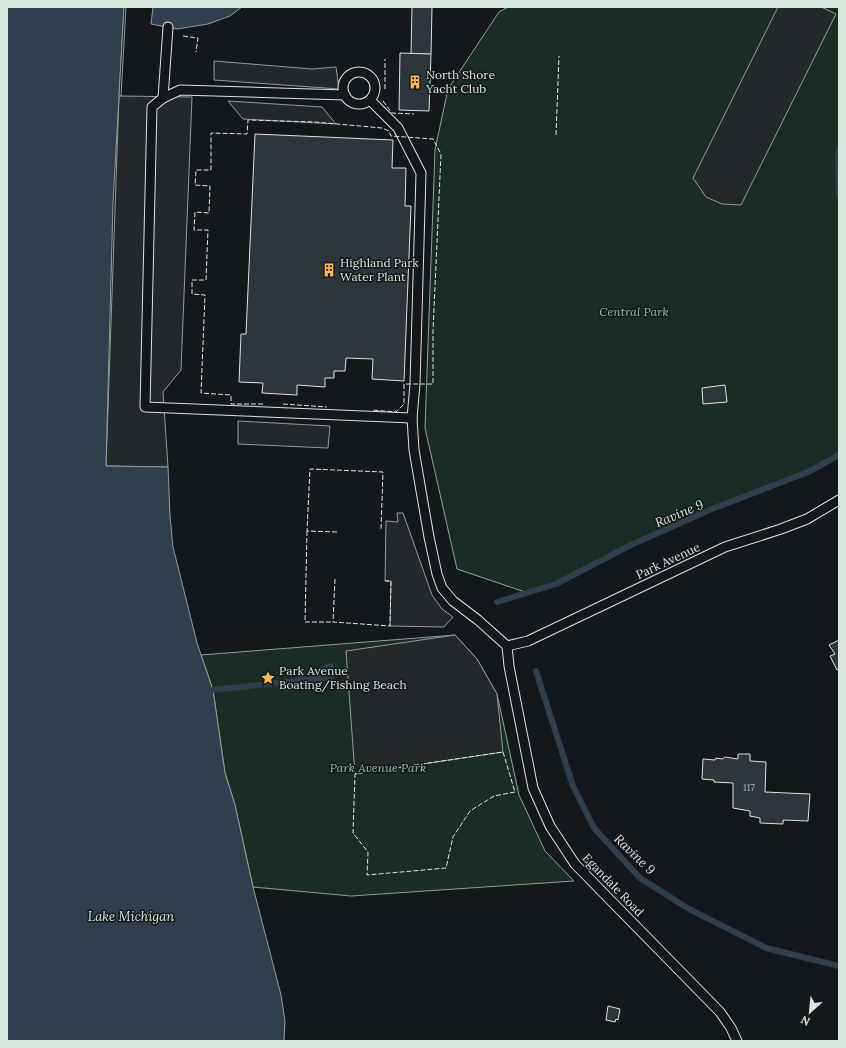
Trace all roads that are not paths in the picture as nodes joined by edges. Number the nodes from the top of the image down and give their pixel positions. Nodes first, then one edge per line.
1 (168, 28) dead end
2 (345, 94) junction
3 (163, 98) junction
4 (370, 100) junction
5 (412, 418) junction
6 (839, 500) edge
7 (507, 646) junction
8 (737, 1041) edge

1 - 3 lane
2 - 3 lane
2 - 4 lane
2 - 4 lane
3 - 5 lane
4 - 5 lane
5 - 7 lane
6 - 7 lane, Park Avenue
7 - 8 lane, Egandale Road

